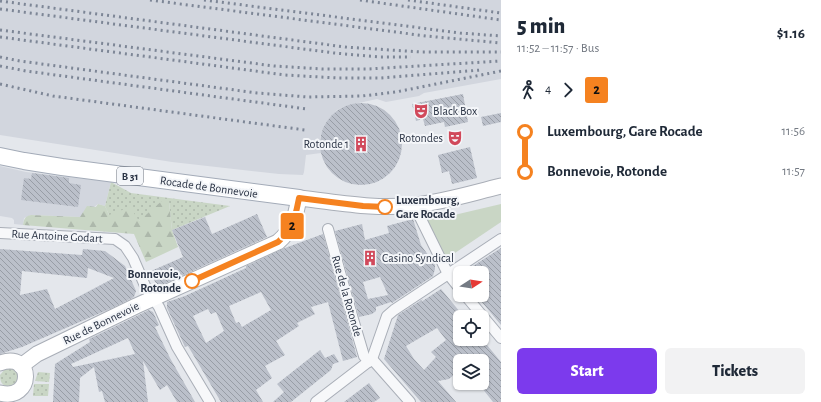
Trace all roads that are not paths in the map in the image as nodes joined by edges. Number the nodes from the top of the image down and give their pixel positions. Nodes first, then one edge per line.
1 (0, 156) edge
2 (501, 186) edge
3 (299, 198) junction
4 (414, 205) junction
5 (328, 229) dead end
6 (0, 233) edge
7 (501, 239) edge
8 (448, 274) junction
9 (453, 280) edge
10 (153, 298) junction
11 (471, 302) edge
12 (501, 338) edge
13 (370, 360) junction
14 (0, 363) edge
15 (22, 366) junction
16 (9, 396) edge
17 (210, 402) edge
18 (316, 402) edge
19 (410, 402) edge

1 - 3 main road, Rocade de Bonnevoie / B 31
2 - 4 main road
3 - 4 main road
3 - 10 main road, Rue de Bonnevoie
4 - 8 street
5 - 13 street, Rue de la Rotonde
6 - 10 street, Rue Antoine Godart
7 - 8 street
8 - 9 street
8 - 13 street
10 - 15 main road, Rue de Bonnevoie
10 - 17 street, Rue Antoine Godart
11 - 12 street
13 - 18 street
13 - 19 street, Rue de la Rotonde
14 - 15 main road
15 - 16 main road

